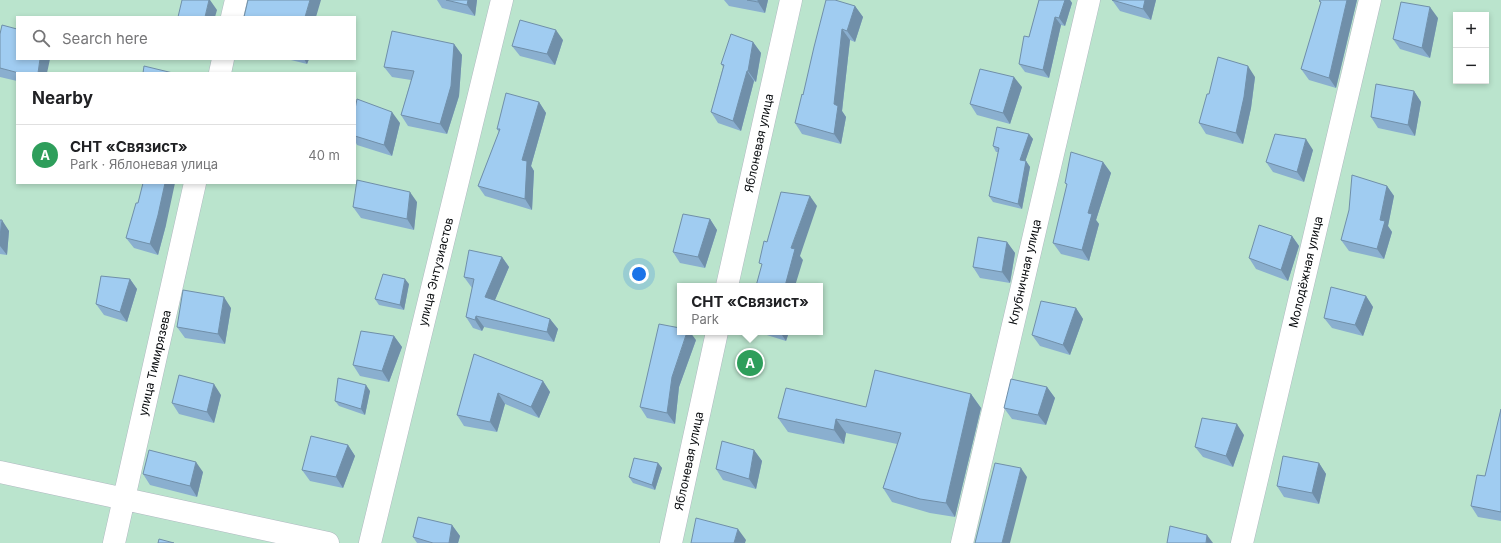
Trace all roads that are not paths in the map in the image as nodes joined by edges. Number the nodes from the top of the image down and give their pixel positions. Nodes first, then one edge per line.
1 (236, 0) edge
2 (502, 0) edge
3 (791, 0) edge
4 (1089, 0) edge
5 (1370, 0) edge
6 (232, 16) edge
7 (223, 60) edge
8 (220, 72) edge
9 (195, 184) edge
10 (728, 283) edge
11 (716, 335) edge
12 (0, 472) edge
13 (124, 499) junction
14 (323, 542) edge
15 (114, 543) edge
16 (370, 543) edge
17 (671, 543) edge
18 (962, 543) edge
19 (1242, 543) edge

1 - 6 street
2 - 16 street, улица Энтузиастов
3 - 10 street, Яблоневая улица
4 - 18 street, Клубничная улица
5 - 19 street, Молодёжная улица
7 - 8 street
9 - 13 street, улица Тимирязева
11 - 17 street, Яблоневая улица
12 - 13 street
13 - 14 street
13 - 15 street, улица Тимирязева

